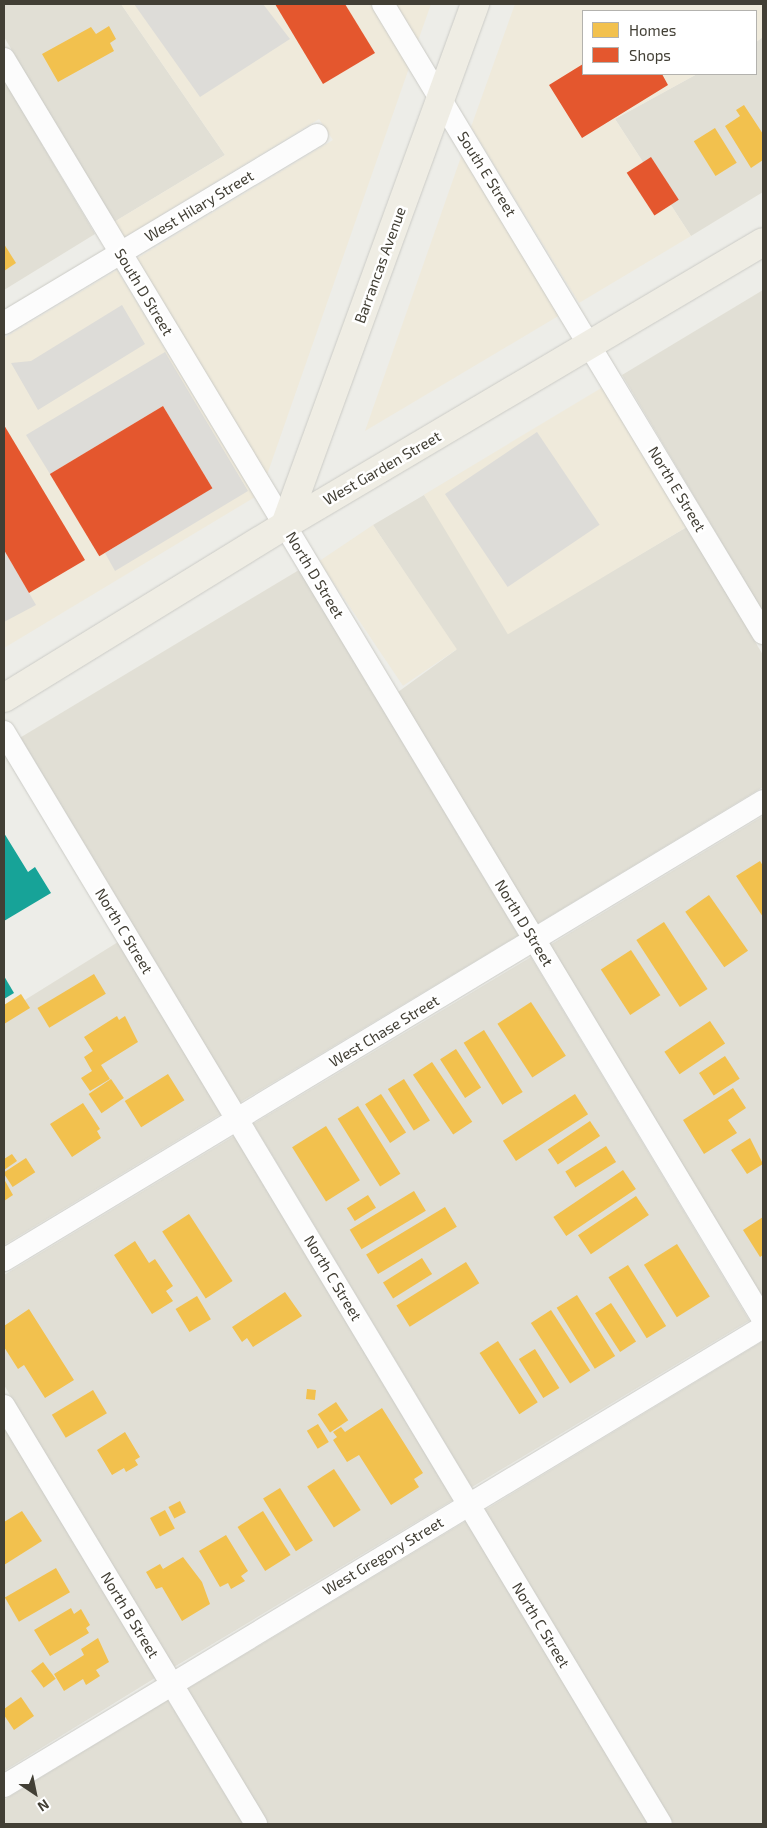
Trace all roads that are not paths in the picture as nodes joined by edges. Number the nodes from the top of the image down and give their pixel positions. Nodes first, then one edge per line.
1 (383, 4) edge
2 (475, 4) edge
3 (4, 59) edge
4 (441, 100) junction
5 (317, 134) dead end
6 (763, 242) edge
7 (120, 254) junction
8 (4, 323) edge
9 (591, 346) junction
10 (285, 525) junction
11 (763, 633) edge
12 (4, 698) edge
13 (4, 732) edge
14 (763, 802) edge
15 (534, 940) junction
16 (237, 1119) junction
17 (4, 1260) edge
18 (763, 1319) edge
19 (763, 1327) edge
20 (4, 1406) edge
21 (469, 1505) junction
22 (171, 1684) junction
23 (4, 1786) edge
24 (256, 1824) edge
25 (661, 1824) edge

1 - 4 street, South E Street
2 - 4 main road, Barrancas Avenue
3 - 7 street, South D Street
4 - 9 street, South E Street
4 - 10 main road, Barrancas Avenue
5 - 7 street, West Hilary Street
6 - 9 main road, West Garden Street
7 - 8 street, West Hilary Street
7 - 10 street, South D Street
9 - 10 main road, West Garden Street
9 - 11 street, North E Street
10 - 12 main road, West Garden Street
10 - 15 street, North D Street
13 - 16 street, North C Street
14 - 15 street, West Chase Street
15 - 16 street, West Chase Street
15 - 18 street, North D Street
16 - 17 street, West Chase Street
16 - 21 street, North C Street
19 - 21 street, West Gregory Street
20 - 22 street, North B Street
21 - 22 street, West Gregory Street
21 - 25 street, North C Street
22 - 23 street, West Gregory Street
22 - 24 street, North B Street

